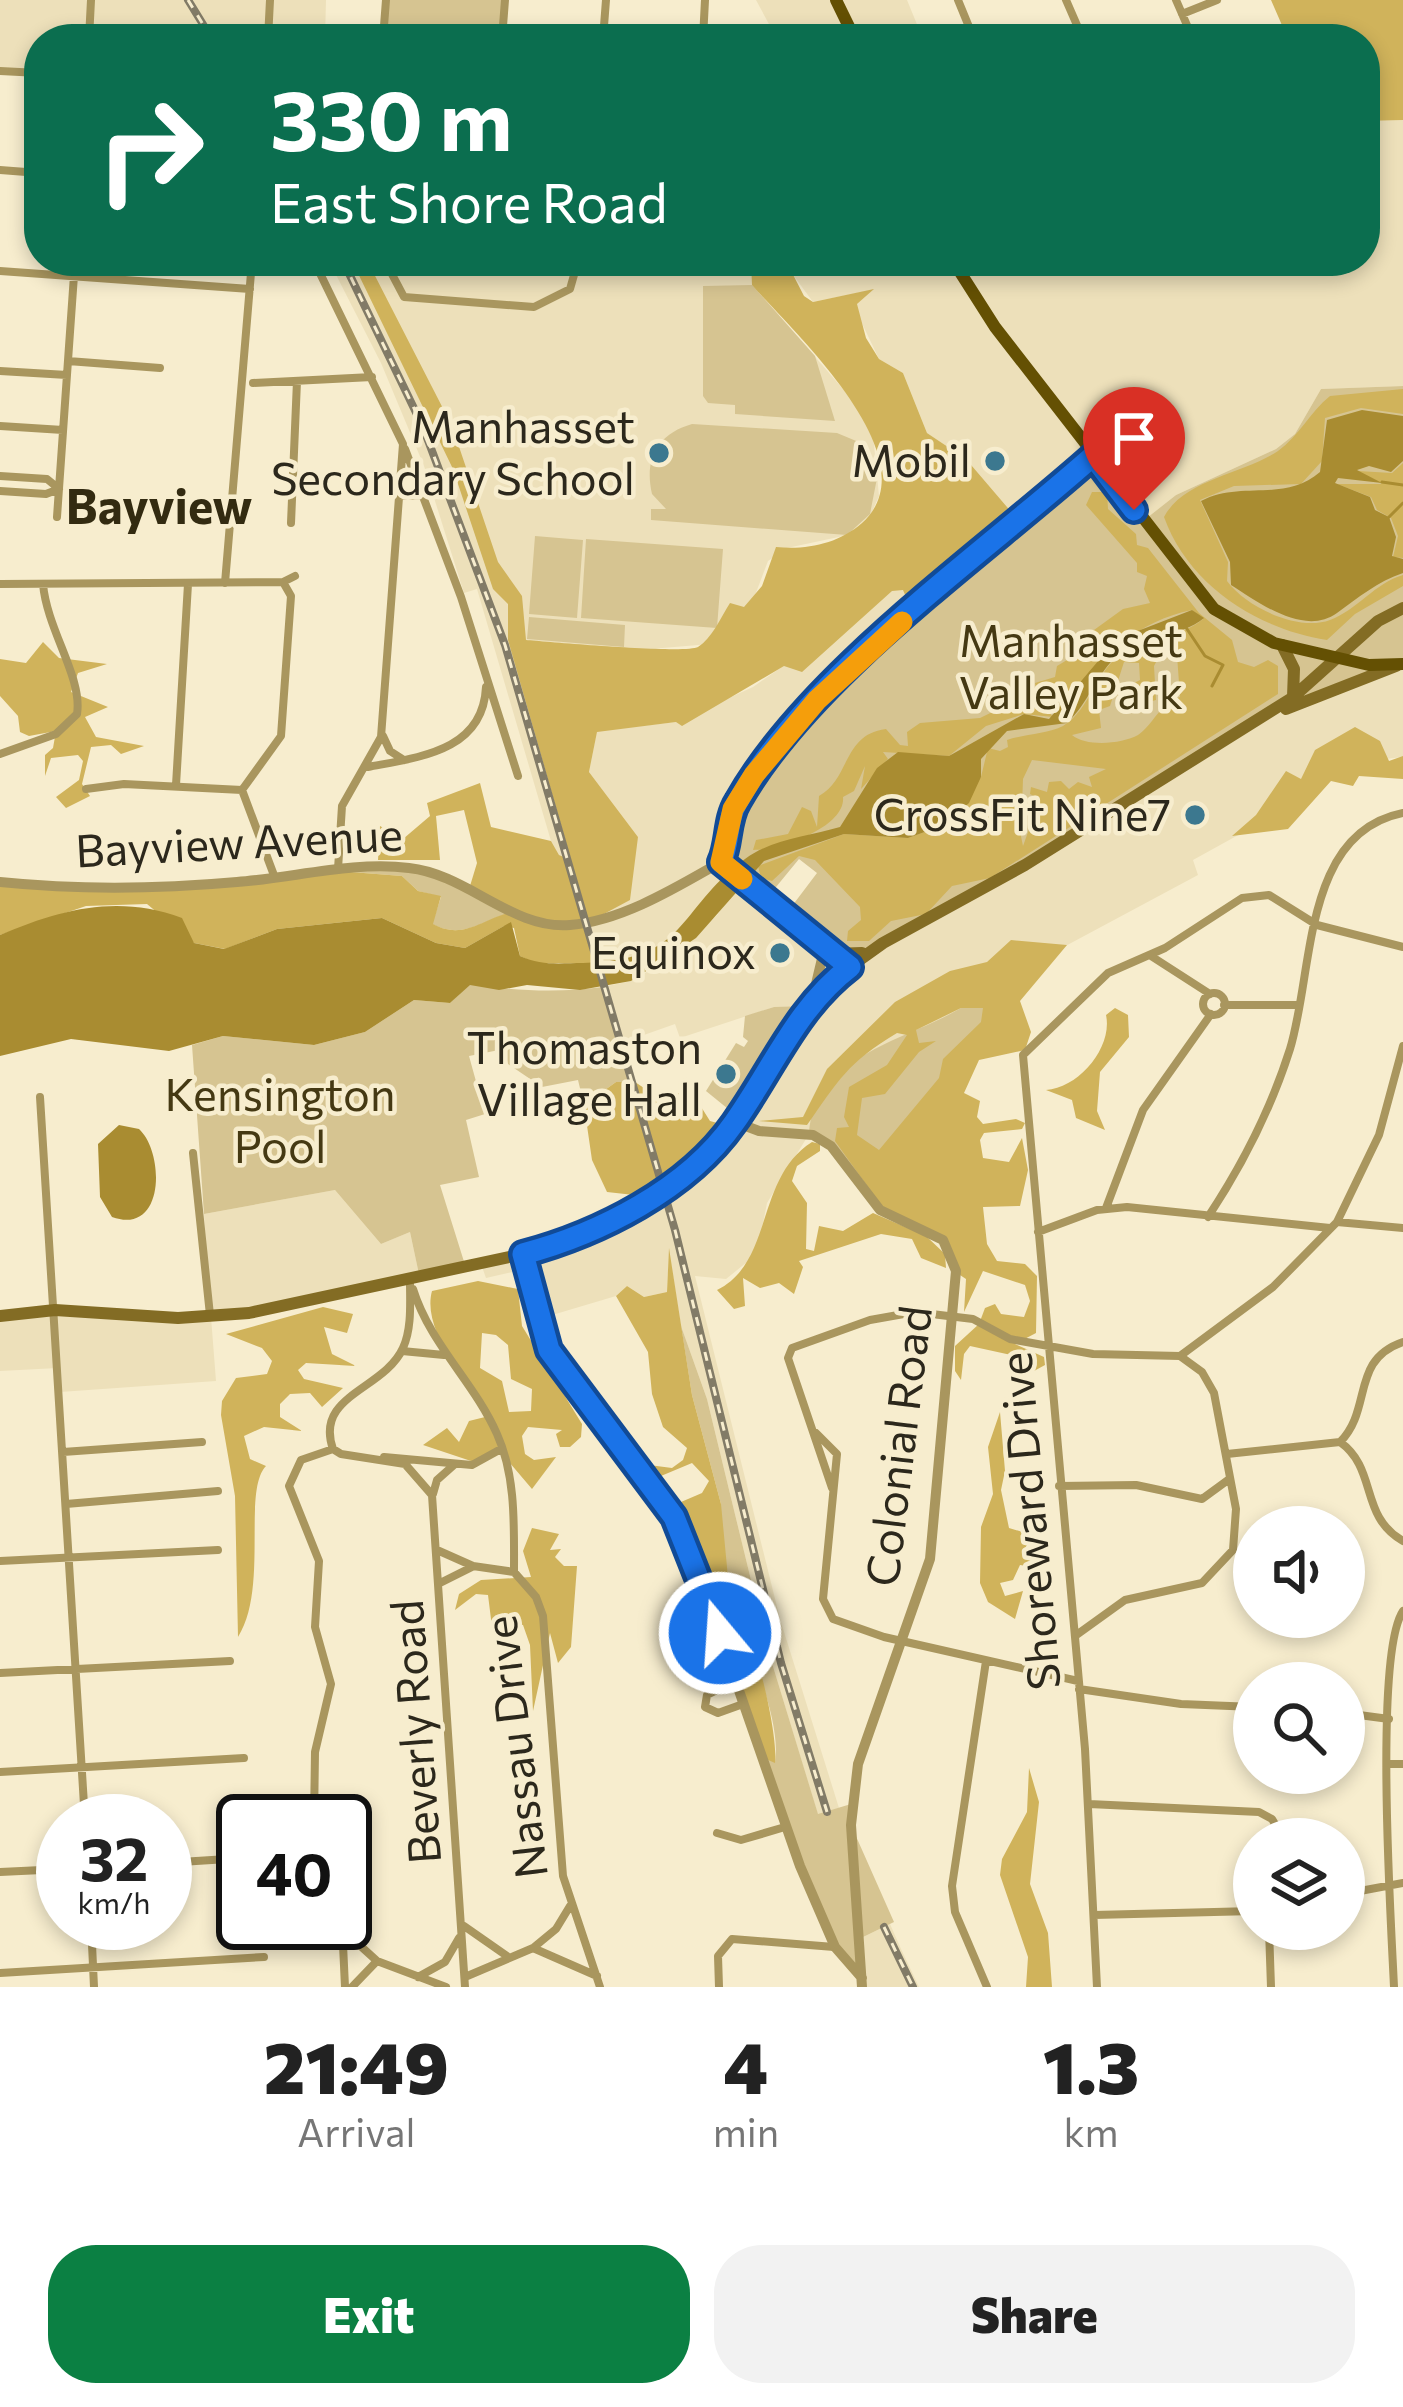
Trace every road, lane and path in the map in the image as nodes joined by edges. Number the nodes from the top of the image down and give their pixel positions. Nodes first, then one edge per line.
1 (1176, 0) edge
2 (1217, 0) edge
3 (1182, 14) junction
4 (1186, 24) edge
5 (74, 276) joint
6 (251, 276) edge
7 (322, 276) edge
8 (393, 276) edge
9 (574, 276) edge
10 (963, 276) edge
11 (250, 289) junction
12 (68, 361) junction
13 (160, 368) dead end
14 (0, 371) edge
15 (67, 376) junction
16 (372, 377) junction
17 (297, 381) junction
18 (254, 383) dead end
19 (0, 425) edge
20 (63, 430) junction
21 (404, 444) junction
22 (1093, 456) junction
23 (0, 476) edge
24 (59, 489) junction
25 (0, 491) edge
26 (423, 495) junction
27 (399, 496) junction
28 (57, 518) dead end
29 (291, 523) dead end
30 (295, 576) dead end
31 (284, 582) junction
32 (225, 583) junction
33 (0, 584) edge
34 (43, 584) junction
35 (188, 584) junction
36 (1403, 608) edge
37 (1282, 645) junction
38 (1341, 659) junction
39 (1402, 664) edge
40 (484, 667) junction
41 (1292, 698) junction
42 (1257, 720) junction
43 (382, 731) junction
44 (0, 754) edge
45 (406, 760) junction
46 (367, 767) junction
47 (518, 776) dead end
48 (176, 785) junction
49 (86, 789) dead end
50 (242, 790) junction
51 (1403, 813) edge
52 (726, 866) junction
53 (338, 871) junction
54 (274, 878) junction
55 (0, 882) edge
56 (1317, 925) junction
57 (1403, 946) edge
58 (830, 950) junction
59 (869, 952) junction
60 (1150, 955) junction
61 (850, 967) junction
62 (1210, 994) junction
63 (1224, 1005) junction
64 (1299, 1005) junction
65 (809, 1006) junction
66 (1211, 1015) junction
67 (1403, 1046) edge
68 (40, 1096) dead end
69 (735, 1122) junction
70 (193, 1153) dead end
71 (1106, 1208) junction
72 (1208, 1216) junction
73 (1334, 1225) junction
74 (1301, 1226) junction
75 (1403, 1228) edge
76 (1038, 1232) junction
77 (1309, 1252) junction
78 (523, 1254) junction
79 (410, 1282) junction
80 (55, 1310) junction
81 (954, 1315) junction
82 (0, 1316) edge
83 (211, 1317) junction
84 (1403, 1342) edge
85 (1047, 1346) junction
86 (402, 1351) junction
87 (445, 1355) junction
88 (1180, 1355) junction
89 (202, 1442) dead end
90 (1340, 1442) junction
91 (330, 1443) junction
92 (502, 1447) junction
93 (63, 1453) junction
94 (313, 1453) junction
95 (1227, 1454) junction
96 (364, 1459) junction
97 (457, 1463) junction
98 (1230, 1479) junction
99 (1059, 1486) junction
100 (218, 1491) dead end
101 (432, 1495) junction
102 (66, 1504) junction
103 (1403, 1541) edge
104 (218, 1550) dead end
105 (437, 1550) junction
106 (69, 1558) junction
107 (0, 1561) edge
108 (473, 1566) junction
109 (514, 1572) junction
110 (440, 1583) junction
111 (1403, 1611) edge
112 (1074, 1637) junction
113 (903, 1641) junction
114 (1391, 1643) junction
115 (1403, 1643) edge
116 (230, 1661) dead end
117 (986, 1661) junction
118 (76, 1668) junction
119 (0, 1672) edge
120 (735, 1681) junction
121 (1079, 1685) junction
122 (743, 1703) junction
123 (1233, 1706) edge
124 (1365, 1716) edge
125 (1389, 1720) junction
126 (244, 1758) dead end
127 (1389, 1764) junction
128 (1403, 1764) edge
129 (82, 1768) junction
130 (0, 1772) edge
131 (83, 1794) edge
132 (314, 1794) edge
133 (1089, 1804) junction
134 (1270, 1818) edge
135 (785, 1827) junction
136 (717, 1833) dead end
137 (36, 1870) edge
138 (0, 1872) edge
139 (1389, 1883) junction
140 (1403, 1883) edge
141 (1365, 1889) edge
142 (571, 1905) junction
143 (1233, 1912) edge
144 (1094, 1915) junction
145 (462, 1924) junction
146 (835, 1947) junction
147 (533, 1948) junction
148 (92, 1950) edge
149 (344, 1950) edge
150 (365, 1950) edge
151 (1270, 1950) edge
152 (506, 1956) junction
153 (264, 1957) dead end
154 (376, 1961) junction
155 (93, 1967) junction
156 (0, 1973) edge
157 (418, 1976) junction
158 (465, 1982) edge
159 (599, 1982) edge
160 (862, 1983) edge
161 (94, 1987) edge
162 (348, 1987) edge
163 (446, 1987) edge
164 (719, 1987) edge
165 (987, 1987) edge
166 (1097, 1987) edge
167 (1271, 1987) edge
168 (1394, 1987) edge

1 - 3 street
2 - 3 street
3 - 4 street
5 - 11 street
5 - 12 street
6 - 11 street
7 - 16 street
8 - 9 street
10 - 22 main road
11 - 32 street
12 - 13 street
12 - 15 street
14 - 15 street
15 - 20 street
16 - 17 street
16 - 21 street
17 - 18 street
17 - 29 street
19 - 20 street
20 - 24 street
21 - 26 street
21 - 27 street
22 - 37 main road
22 - 52 street
23 - 24 street
24 - 25 street
24 - 28 street
26 - 27 street
26 - 40 street
27 - 43 street
30 - 31 street
31 - 32 street
31 - 50 street
32 - 35 street
33 - 34 street
34 - 35 street
34 - 44 street
35 - 48 street
36 - 38 main road
37 - 38 main road
37 - 41 main road
38 - 39 main road
38 - 41 main road
39 - 42 main road
40 - 45 street
40 - 47 street
41 - 42 main road
42 - 59 main road
43 - 45 street
43 - 46 street
45 - 46 street
46 - 53 street
48 - 49 street
48 - 50 street
50 - 54 street
51 - 56 street
52 - 53 street, Bayview Avenue
52 - 58 street
53 - 54 street, Bayview Avenue
54 - 55 street, Bayview Avenue
56 - 57 street
56 - 60 street
56 - 64 street
58 - 59 main road
58 - 61 street
58 - 65 street
59 - 61 main road
60 - 62 street
60 - 76 street, Shoreward Drive
61 - 65 main road
62 - 63 street
62 - 66 street
63 - 64 street
63 - 66 street
64 - 72 street
65 - 69 main road
66 - 71 street
67 - 73 street
68 - 80 street
69 - 78 main road
69 - 81 street, Colonial Road
70 - 83 street
71 - 72 street
71 - 76 street
72 - 74 street
73 - 74 street
73 - 75 street
73 - 77 street
74 - 77 street
76 - 85 street, Shoreward Drive
77 - 88 street
78 - 79 main road
78 - 120 street
79 - 83 main road
79 - 86 street
79 - 87 street, Nassau Drive
80 - 82 main road
80 - 83 main road
80 - 93 street
81 - 85 street
81 - 113 street, Colonial Road
81 - 113 street
84 - 90 street
85 - 88 street
85 - 99 street, Shoreward Drive
86 - 87 street
86 - 91 street
87 - 92 street, Nassau Drive
88 - 95 street
89 - 93 street
90 - 95 street
90 - 103 street
91 - 94 street
91 - 94 street
91 - 96 street
92 - 97 street
92 - 109 street, Nassau Drive
93 - 102 street
94 - 132 street
95 - 98 street
96 - 97 street
96 - 101 street, Beverly Road
97 - 101 street
98 - 99 street
98 - 112 street
99 - 112 street, Shoreward Drive
100 - 102 street
101 - 105 street, Beverly Road
102 - 106 street
104 - 106 street
105 - 108 street, Nassau Drive
105 - 110 street, Beverly Road
106 - 107 street
106 - 118 street
108 - 109 street, Nassau Drive
108 - 110 street, Nassau Drive
109 - 142 street, Nassau Drive
110 - 145 street, Beverly Road
111 - 114 street
112 - 121 street, Shoreward Drive
113 - 117 street
113 - 160 street, Colonial Road
114 - 115 street
114 - 125 street
116 - 118 street
117 - 121 street
117 - 165 street
118 - 119 street
118 - 129 street
120 - 122 street
120 - 122 street
121 - 123 street
121 - 133 street, Shoreward Drive
122 - 135 street
124 - 125 street
125 - 127 street
126 - 129 street
127 - 128 street
127 - 139 street
129 - 130 street
129 - 131 street
133 - 134 street
133 - 144 street, Shoreward Drive
135 - 136 street
135 - 146 street
137 - 138 street
139 - 140 street
139 - 141 street
139 - 168 street
142 - 147 street
142 - 159 street, Nassau Drive
143 - 144 street
144 - 166 street, Shoreward Drive
145 - 152 street
145 - 157 street
145 - 158 street, Beverly Road
146 - 160 street
146 - 164 street
147 - 152 street
147 - 159 street
148 - 155 street
149 - 162 street
150 - 154 street
151 - 167 street
152 - 158 street
153 - 155 street
154 - 157 street
154 - 162 street
155 - 156 street
155 - 161 street
157 - 163 street

